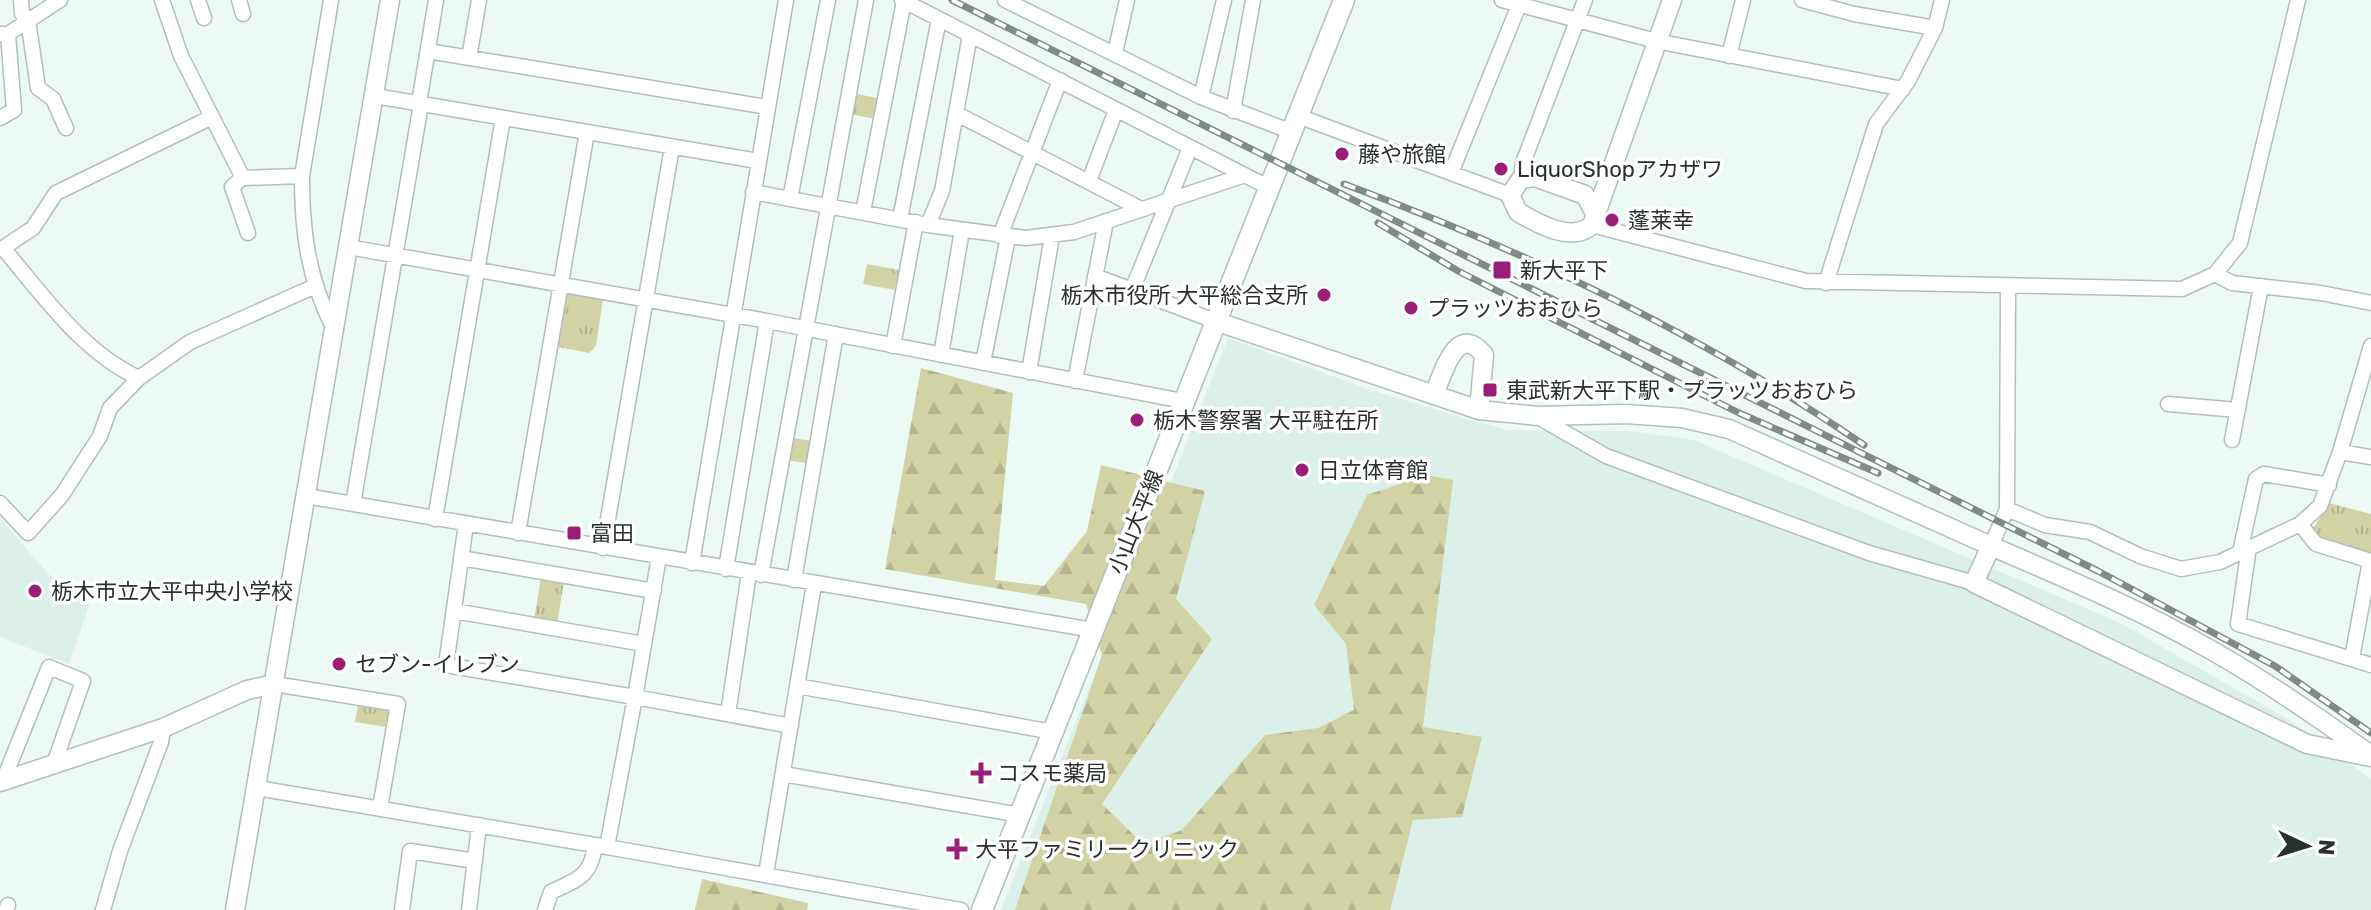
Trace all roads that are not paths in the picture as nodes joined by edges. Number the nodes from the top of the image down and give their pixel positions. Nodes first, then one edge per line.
1 (21, 0) edge
2 (60, 0) edge
3 (162, 0) edge
4 (198, 0) edge
5 (331, 0) edge
6 (390, 0) edge
7 (436, 0) edge
8 (479, 0) edge
9 (786, 0) edge
10 (828, 0) edge
11 (866, 0) edge
12 (903, 0) edge
13 (1005, 0) edge
14 (1127, 0) edge
15 (1224, 0) edge
16 (1253, 0) edge
17 (1344, 0) edge
18 (1502, 0) edge
19 (1585, 0) edge
20 (1672, 0) edge
21 (1743, 0) edge
22 (1802, 0) edge
23 (1942, 0) edge
24 (2298, 0) edge
25 (1027, 5) edge
26 (1519, 5) junction
27 (204, 18) dead end
28 (939, 19) junction
29 (28, 20) junction
30 (1577, 20) junction
31 (1935, 28) junction
32 (4, 34) edge
33 (970, 35) junction
34 (1656, 41) junction
35 (428, 51) junction
36 (1115, 53) junction
37 (1729, 56) junction
38 (469, 58) junction
39 (1060, 80) junction
40 (1903, 89) junction
41 (375, 96) junction
42 (1201, 97) junction
43 (420, 103) junction
44 (767, 107) junction
45 (1116, 110) junction
46 (1233, 111) junction
47 (957, 114) junction
48 (0, 118) edge
49 (210, 118) junction
50 (503, 118) junction
51 (1295, 124) junction
52 (66, 128) dead end
53 (587, 132) junction
54 (672, 147) junction
55 (1190, 148) junction
56 (1032, 151) junction
57 (758, 161) junction
58 (1451, 173) junction
59 (1245, 175) junction
60 (302, 176) junction
61 (243, 177) junction
62 (1521, 179) junction
63 (1089, 181) junction
64 (1270, 188) junction
65 (1605, 188) junction
66 (753, 192) junction
67 (1510, 195) junction
68 (1585, 195) junction
69 (790, 199) junction
70 (1169, 200) junction
71 (827, 206) junction
72 (1141, 209) junction
73 (863, 212) junction
74 (900, 219) junction
75 (1594, 220) junction
76 (1106, 221) junction
77 (922, 224) junction
78 (962, 230) junction
79 (248, 233) dead end
80 (1004, 236) junction
81 (1052, 236) junction
82 (2, 246) edge
83 (348, 247) junction
84 (396, 256) junction
85 (479, 270) junction
86 (2215, 274) junction
87 (1095, 276) junction
88 (1826, 283) junction
89 (561, 284) junction
90 (2261, 286) junction
91 (313, 287) junction
92 (2008, 287) junction
93 (1132, 290) junction
94 (647, 300) junction
95 (2371, 303) edge
96 (732, 315) junction
97 (767, 321) junction
98 (1215, 321) junction
99 (803, 328) junction
100 (334, 329) junction
101 (836, 334) junction
102 (893, 346) junction
103 (2371, 346) edge
104 (941, 355) junction
105 (983, 363) junction
106 (1029, 372) junction
107 (139, 378) junction
108 (1075, 381) junction
109 (1434, 395) junction
110 (1183, 401) junction
111 (2168, 404) dead end
112 (1479, 410) junction
113 (2238, 410) junction
114 (1538, 416) junction
115 (2232, 440) dead end
116 (2340, 452) junction
117 (2371, 457) edge
118 (2329, 485) junction
119 (306, 496) junction
120 (0, 503) edge
121 (353, 504) junction
122 (2007, 509) junction
123 (435, 519) junction
124 (466, 524) junction
125 (2300, 524) junction
126 (518, 533) junction
127 (1991, 546) junction
128 (603, 548) junction
129 (2245, 550) junction
130 (659, 557) junction
131 (461, 558) junction
132 (2371, 561) edge
133 (692, 563) junction
134 (726, 569) junction
135 (755, 574) junction
136 (794, 580) junction
137 (1974, 583) junction
138 (814, 584) junction
139 (654, 591) junction
140 (454, 611) junction
141 (1093, 630) junction
142 (644, 644) junction
143 (2352, 658) junction
144 (2371, 665) edge
145 (274, 684) junction
146 (797, 686) junction
147 (635, 697) junction
148 (728, 714) junction
149 (791, 726) junction
150 (163, 728) junction
151 (1053, 732) junction
152 (2371, 756) edge
153 (54, 764) junction
154 (783, 774) junction
155 (2, 781) edge
156 (257, 788) junction
157 (380, 808) junction
158 (1020, 815) junction
159 (479, 825) junction
160 (601, 846) junction
161 (475, 861) junction
162 (766, 874) junction
163 (542, 909) edge
164 (103, 910) edge
165 (235, 910) edge
166 (402, 910) edge
167 (469, 910) edge
168 (961, 910) edge
169 (982, 910) edge

1 - 29 street
2 - 29 street
3 - 49 street
4 - 27 street
5 - 60 street
6 - 41 street
7 - 35 street
8 - 38 street
9 - 44 street
10 - 69 street
11 - 71 street
12 - 28 street
12 - 73 street
13 - 25 street
14 - 36 street
15 - 42 street
16 - 46 street
17 - 51 main road, 小山大平線
18 - 26 street
19 - 30 street
20 - 34 street
21 - 37 street
22 - 31 street
23 - 31 street
24 - 86 street
25 - 36 street
26 - 30 street
26 - 58 street
28 - 33 street
28 - 74 street
29 - 32 street
29 - 52 street
30 - 34 street
30 - 62 street
31 - 40 street
32 - 48 street
33 - 39 street
33 - 47 street
34 - 37 street
34 - 65 street
35 - 38 street
35 - 43 street
36 - 42 street
37 - 40 street
38 - 44 street
39 - 45 street
39 - 56 street
40 - 88 street
41 - 43 street
41 - 83 street
42 - 46 street
43 - 50 street
43 - 84 street
44 - 57 street
45 - 55 street
45 - 63 street
46 - 51 street
47 - 56 street
47 - 77 street
49 - 61 street
49 - 82 street
50 - 53 street
50 - 85 street
51 - 58 street
51 - 64 main road, 小山大平線
53 - 54 street
53 - 89 street
54 - 57 street
54 - 94 street
55 - 59 street
55 - 70 street
56 - 63 street
56 - 80 street
57 - 66 street
58 - 67 street
59 - 64 street
59 - 70 street
60 - 61 street
60 - 91 street
61 - 79 street
62 - 67 street
62 - 68 street
63 - 72 street
64 - 98 main road, 小山大平線
65 - 68 street
65 - 75 street
66 - 69 street
66 - 96 street
67 - 75 street
68 - 75 street
69 - 71 street
70 - 72 street
70 - 93 street
71 - 73 street
71 - 99 street
72 - 76 street
73 - 74 street
74 - 77 street
75 - 88 street
76 - 81 street
76 - 87 street
77 - 78 street
77 - 102 street
78 - 80 street
78 - 104 street
80 - 81 street
80 - 105 street
81 - 106 street
82 - 107 street
83 - 84 street
83 - 100 street
84 - 85 street
84 - 121 street
85 - 89 street
85 - 123 street
86 - 90 street
86 - 92 street
87 - 93 street
87 - 108 street
88 - 92 street
89 - 94 street
89 - 126 street
90 - 95 street
90 - 113 street
91 - 100 street
91 - 107 street
92 - 122 street
93 - 98 street
94 - 96 street
94 - 128 street
96 - 97 street
96 - 133 street
97 - 99 street
97 - 134 street
98 - 109 street
98 - 110 main road, 小山大平線
99 - 101 street
99 - 135 street
100 - 119 street
101 - 102 street
101 - 136 street
102 - 104 street
103 - 116 street
104 - 105 street
105 - 106 street
106 - 108 street
107 - 120 street
108 - 110 street
109 - 112 street
109 - 112 street
110 - 141 main road, 小山大平線
111 - 113 street
112 - 114 street
113 - 115 street
114 - 127 street
114 - 137 street
116 - 117 street
116 - 118 street
118 - 125 street
118 - 129 street
119 - 121 street
119 - 145 street
121 - 123 street
122 - 127 street
122 - 129 street
123 - 124 street
124 - 126 street
124 - 131 street
125 - 129 street
125 - 132 street
126 - 128 street
127 - 137 street
127 - 152 street
128 - 130 street
129 - 143 street
130 - 133 street
130 - 139 street
131 - 139 street
131 - 140 street
132 - 143 street
133 - 134 street
134 - 135 street
135 - 136 street
135 - 148 street
136 - 138 street
137 - 152 street
138 - 141 street
138 - 146 street
139 - 142 street
140 - 142 street
140 - 147 street
141 - 151 main road, 小山大平線
142 - 147 street
143 - 144 street
145 - 150 street
145 - 156 street
145 - 157 street
146 - 149 street
146 - 151 street
147 - 148 street
147 - 160 street
148 - 149 street
149 - 154 street
150 - 153 street
150 - 164 street
151 - 158 main road, 小山大平線
153 - 155 street
153 - 155 street
154 - 158 street
154 - 162 street
156 - 157 street
156 - 165 street
157 - 159 street
158 - 169 main road, 小山大平線
159 - 160 street
159 - 161 street
160 - 162 street
160 - 163 street
161 - 166 street
161 - 167 street
162 - 168 street

